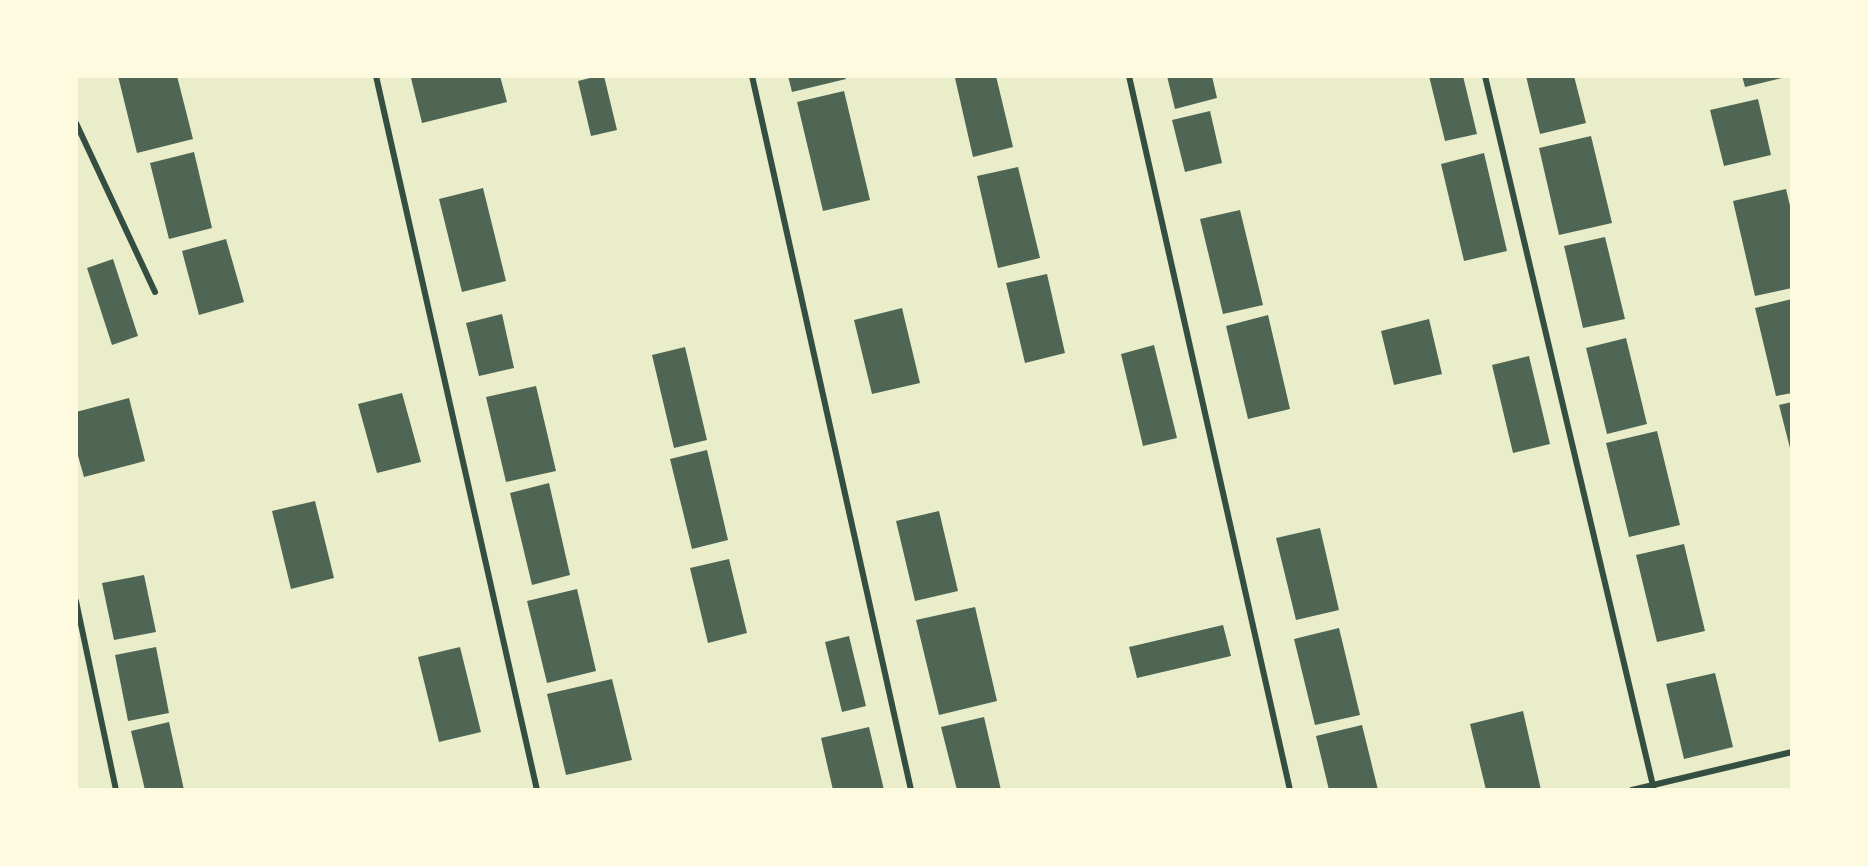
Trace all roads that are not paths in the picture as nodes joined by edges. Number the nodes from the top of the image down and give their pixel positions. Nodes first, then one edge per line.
1 (376, 76) edge
2 (752, 76) edge
3 (1129, 76) edge
4 (1485, 76) edge
5 (76, 123) edge
6 (155, 292) dead end
7 (76, 601) edge
8 (1791, 752) edge
9 (1654, 787) edge
10 (116, 789) edge
11 (537, 789) edge
12 (911, 789) edge
13 (1290, 789) edge
14 (1632, 789) edge

1 - 11 street
2 - 12 street
3 - 13 street
4 - 9 street
5 - 6 street
7 - 10 street
8 - 9 street
9 - 14 street

